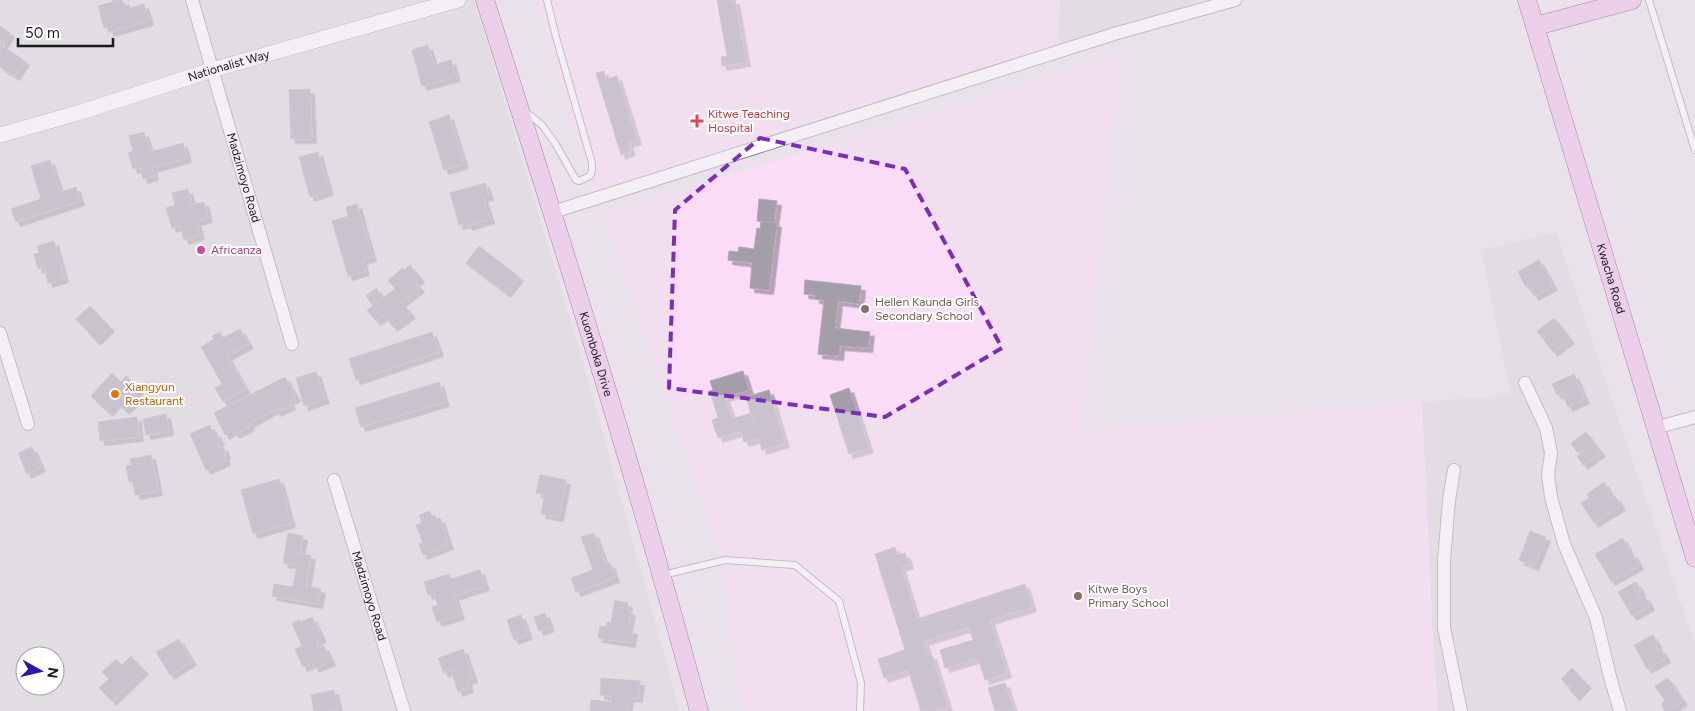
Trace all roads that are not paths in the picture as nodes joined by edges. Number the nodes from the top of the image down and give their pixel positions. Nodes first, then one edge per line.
1 (192, 0) edge
2 (458, 0) edge
3 (485, 0) edge
4 (547, 0) edge
5 (1235, 0) edge
6 (1527, 0) edge
7 (1632, 0) edge
8 (1649, 0) edge
9 (1536, 26) junction
10 (212, 70) junction
11 (519, 106) junction
12 (0, 134) edge
13 (1694, 146) edge
14 (553, 212) junction
15 (0, 333) edge
16 (292, 344) dead end
17 (1525, 382) dead end
18 (1695, 417) edge
19 (28, 424) dead end
20 (1656, 428) junction
21 (1454, 470) dead end
22 (334, 480) dead end
23 (1695, 558) edge
24 (662, 576) junction
25 (404, 711) edge
26 (699, 711) edge
27 (860, 711) edge
28 (1461, 711) edge
29 (1620, 711) edge

1 - 10 street, Madzimoyo Road
2 - 10 street, Nationalist Way
3 - 11 main road, Kuomboka Drive
4 - 11 lane
5 - 14 street
6 - 9 main road, Kwacha Road
7 - 9 main road
8 - 13 lane
9 - 20 main road, Kwacha Road
10 - 12 street, Nationalist Way
10 - 16 street, Madzimoyo Road
11 - 14 main road, Kuomboka Drive
14 - 24 main road, Kuomboka Drive
15 - 19 street
17 - 29 street
18 - 20 street
20 - 23 main road, Kwacha Road
21 - 28 street
22 - 25 street, Madzimoyo Road
24 - 26 main road, Kuomboka Drive
24 - 27 lane

